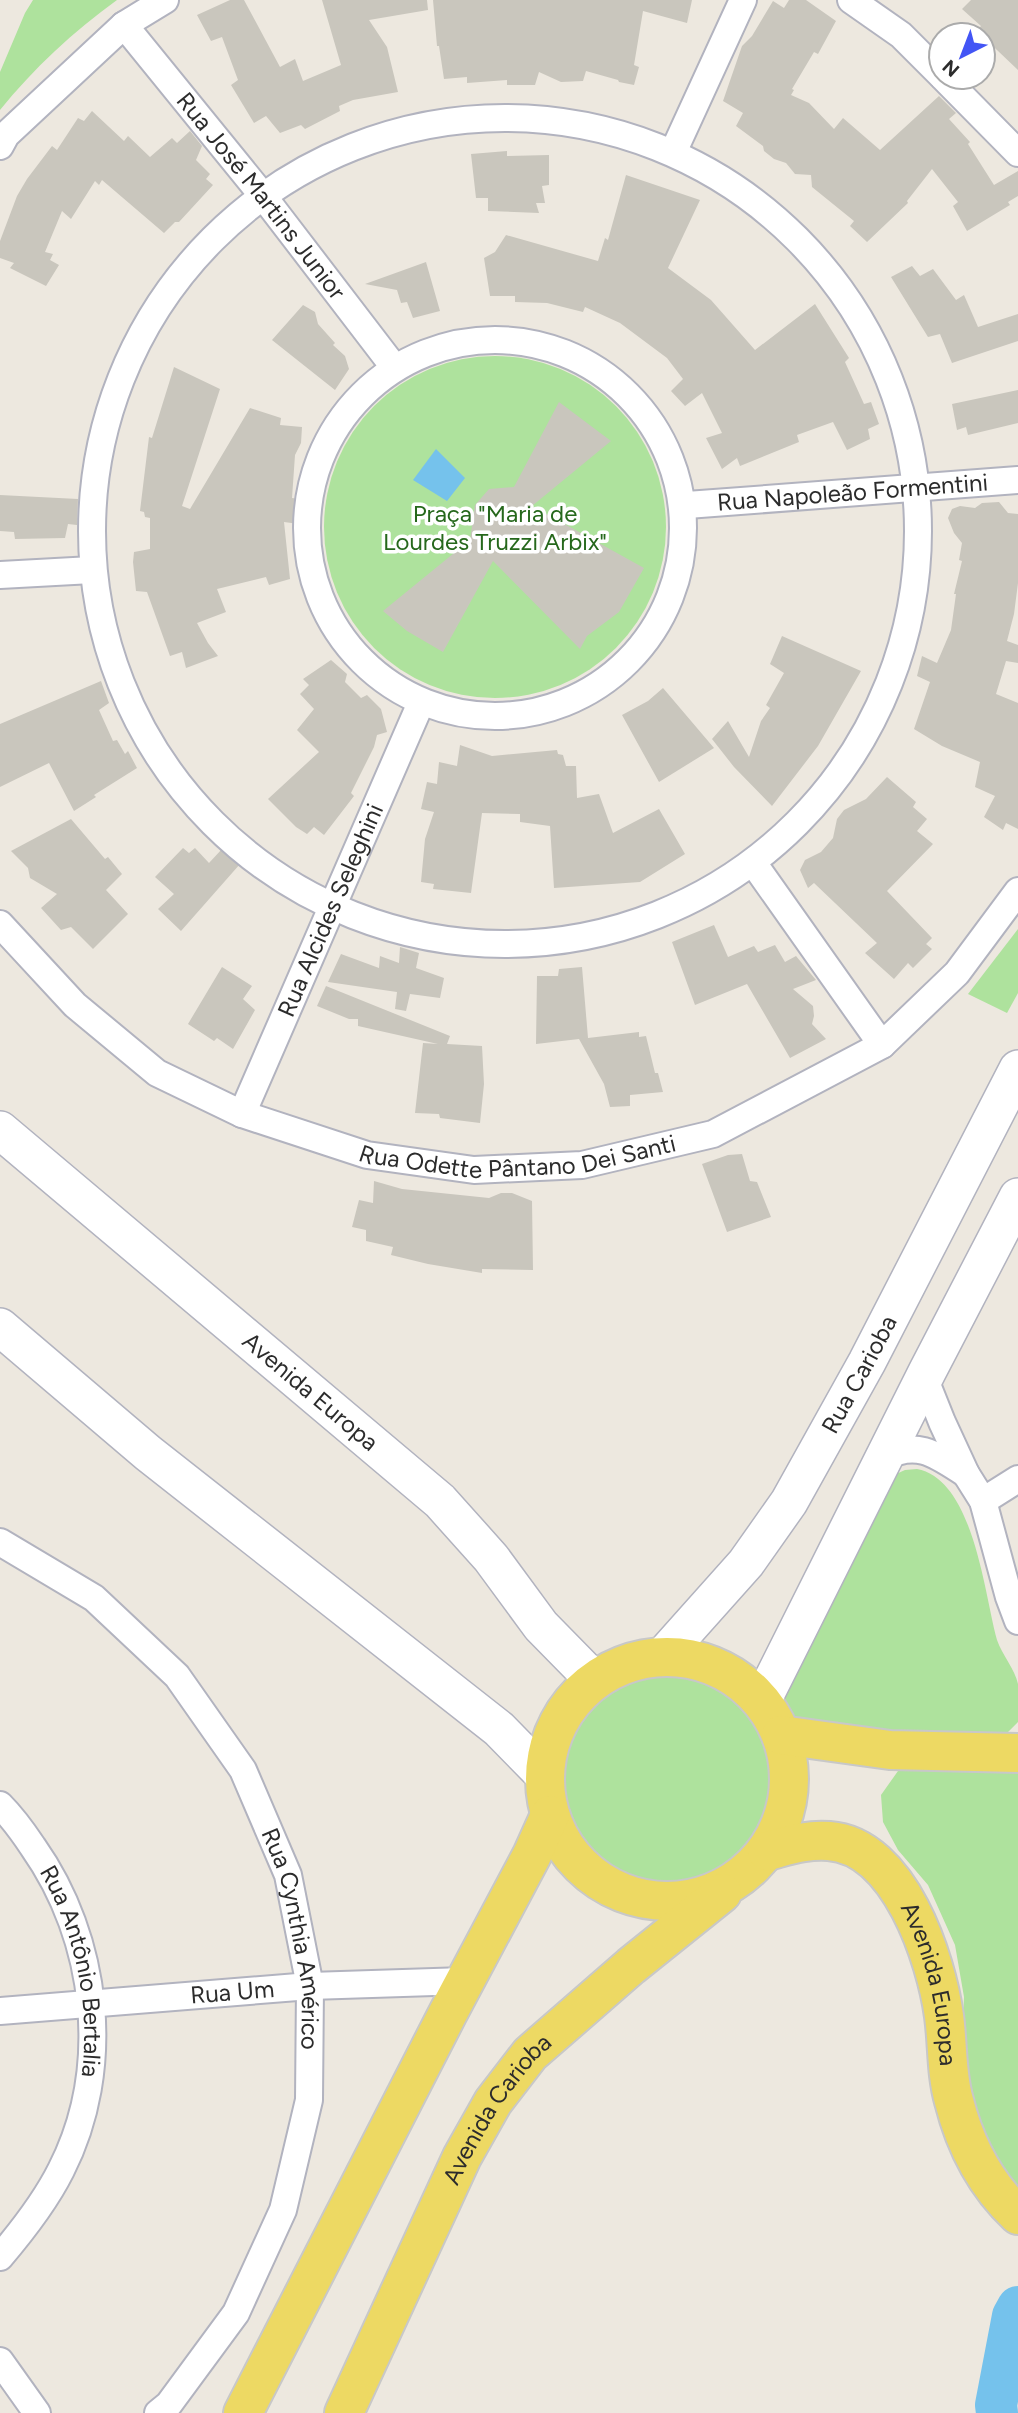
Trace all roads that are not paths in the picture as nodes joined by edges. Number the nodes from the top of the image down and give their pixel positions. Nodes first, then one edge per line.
1 (165, 0) edge
2 (743, 0) edge
3 (851, 0) edge
4 (124, 25) junction
5 (927, 61) edge
6 (957, 91) edge
7 (0, 146) edge
8 (676, 146) junction
9 (1018, 153) edge
10 (263, 196) junction
11 (394, 367) junction
12 (1018, 480) edge
13 (920, 488) junction
14 (687, 505) junction
15 (92, 570) junction
16 (0, 575) edge
17 (420, 705) junction
18 (754, 864) junction
19 (1018, 891) edge
20 (333, 905) junction
21 (0, 924) edge
22 (882, 1045) junction
23 (1018, 1069) edge
24 (242, 1114) junction
25 (0, 1130) edge
26 (1018, 1197) edge
27 (0, 1326) edge
28 (927, 1372) junction
29 (885, 1457) junction
30 (966, 1474) junction
31 (1018, 1479) edge
32 (983, 1501) junction
33 (0, 1542) edge
34 (1015, 1605) edge
35 (663, 1656) junction
36 (594, 1680) junction
37 (762, 1701) junction
38 (781, 1735) junction
39 (1018, 1753) edge
40 (545, 1776) junction
41 (0, 1805) edge
42 (550, 1815) junction
43 (754, 1864) junction
44 (465, 1981) junction
45 (310, 1986) junction
46 (92, 2003) junction
47 (0, 2011) edge
48 (1018, 2215) edge
49 (0, 2257) edge
50 (0, 2361) edge
51 (37, 2413) edge
52 (158, 2413) edge
53 (243, 2413) edge
54 (344, 2413) edge

1 - 4 street
2 - 8 street
3 - 5 street
4 - 7 street
4 - 10 street, Rua José Martins Junior
6 - 9 street
8 - 10 street
8 - 13 street
10 - 11 street, Rua José Martins Junior
10 - 15 street
11 - 14 street
11 - 17 street
12 - 13 street, Rua Napoleão Formentini
13 - 14 street, Rua Napoleão Formentini
13 - 18 street
14 - 17 street
15 - 16 street
15 - 20 street
17 - 20 street, Rua Alcides Seleghini
18 - 20 street
18 - 22 street
19 - 22 street, Rua Odette Pântano Dei Santi
20 - 24 street, Rua Alcides Seleghini
21 - 24 street, Rua Odette Pântano Dei Santi
22 - 24 street, Rua Odette Pântano Dei Santi
23 - 35 main road, Rua Carioba
25 - 36 main road, Avenida Europa
26 - 28 main road
27 - 40 main road
28 - 29 main road
28 - 30 street
29 - 30 street
29 - 37 main road
30 - 32 street
31 - 32 street
32 - 34 street
33 - 45 street, Rua Cynthia Américo
35 - 36 main road
35 - 37 main road
36 - 40 main road
37 - 38 main road
38 - 39 main road
38 - 43 main road
40 - 42 main road
41 - 46 street, Rua Antônio Bertalia
42 - 43 main road
42 - 44 main road
43 - 48 main road, Avenida Europa
43 - 54 main road, Avenida Carioba
44 - 45 street, Rua Um
44 - 53 main road
45 - 46 street, Rua Um
45 - 52 street, Rua Cynthia Américo
46 - 47 street, Rua Um
46 - 49 street, Rua Antônio Bertalia
50 - 51 street

